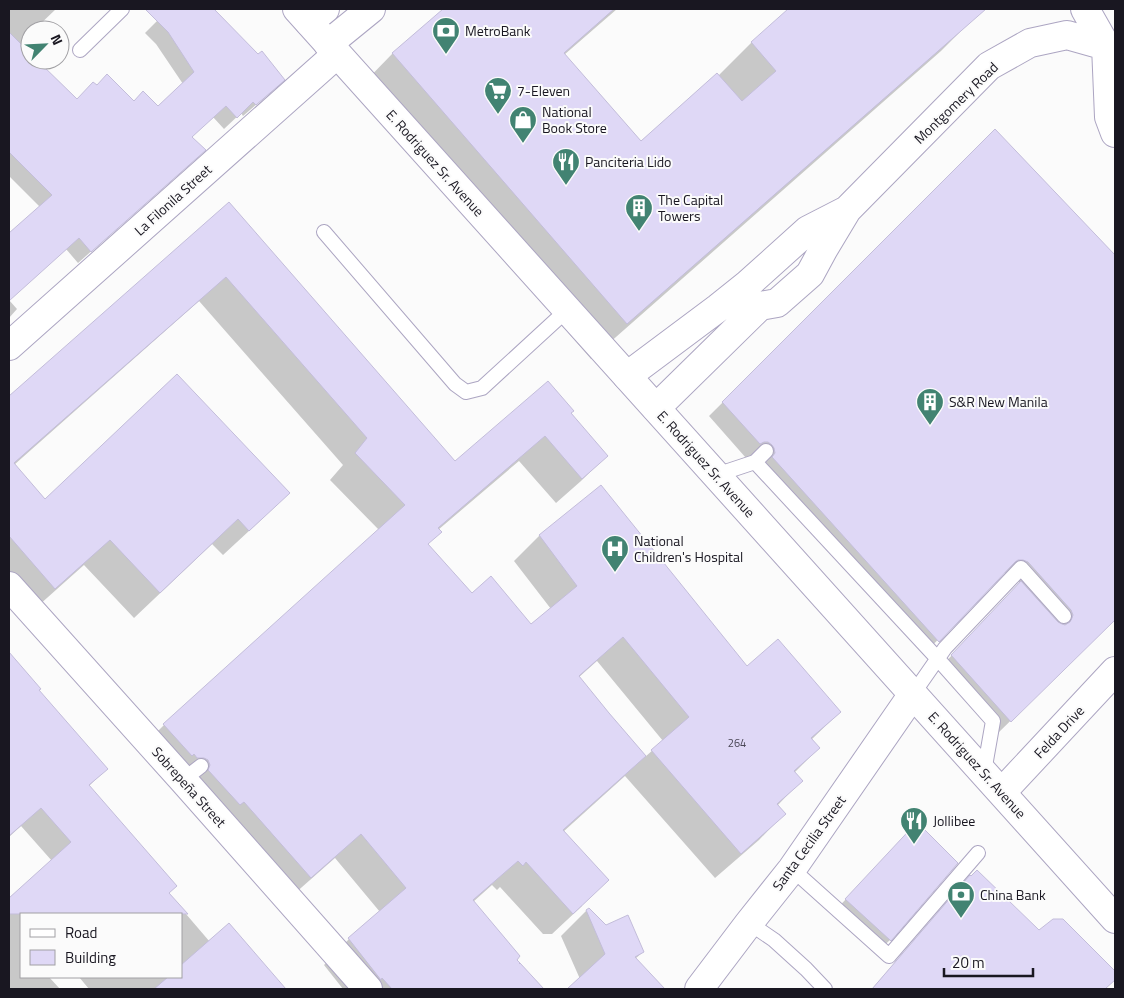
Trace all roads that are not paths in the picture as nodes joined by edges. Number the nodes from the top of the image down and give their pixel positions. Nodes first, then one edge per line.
1 (122, 9) edge
2 (371, 9) edge
3 (1085, 9) edge
4 (310, 13) edge
5 (1111, 46) edge
6 (333, 49) junction
7 (80, 50) dead end
8 (1115, 133) edge
9 (846, 210) junction
10 (324, 232) dead end
11 (718, 308) junction
12 (567, 310) junction
13 (736, 328) junction
14 (9, 346) edge
15 (627, 376) junction
16 (656, 408) junction
17 (766, 451) dead end
18 (755, 462) junction
19 (716, 475) junction
20 (9, 586) edge
21 (1064, 616) dead end
22 (941, 653) junction
23 (1115, 671) edge
24 (913, 694) junction
25 (984, 772) junction
26 (1002, 792) junction
27 (978, 854) dead end
28 (792, 869) junction
29 (1115, 918) edge
30 (749, 923) junction
31 (368, 989) edge
32 (700, 989) edge
33 (825, 989) edge

1 - 7 lane
2 - 6 street, La Filonila Street
3 - 5 street
4 - 6 street, E. Rodriguez Sr. Avenue
5 - 8 street
5 - 9 street, Montgomery Road
6 - 12 street, E. Rodriguez Sr. Avenue
6 - 14 street, La Filonila Street
9 - 11 street, Montgomery Road
9 - 13 street, Montgomery Road
10 - 12 lane
11 - 13 street
11 - 15 street, Montgomery Road
12 - 15 street, E. Rodriguez Sr. Avenue
13 - 16 street, Montgomery Road
15 - 16 street, E. Rodriguez Sr. Avenue
16 - 19 street, E. Rodriguez Sr. Avenue
17 - 18 lane
18 - 19 lane
18 - 22 lane
19 - 24 street, E. Rodriguez Sr. Avenue
20 - 31 street, Sobrepeña Street
21 - 22 lane
22 - 24 lane
22 - 25 lane
23 - 26 street, Felda Drive
24 - 25 street, E. Rodriguez Sr. Avenue
24 - 28 street, Santa Cecilia Street
25 - 26 street, E. Rodriguez Sr. Avenue
26 - 29 street, E. Rodriguez Sr. Avenue
27 - 28 lane
28 - 30 street, Santa Cecilia Street
30 - 32 street, Santa Cecilia Street
30 - 33 lane

